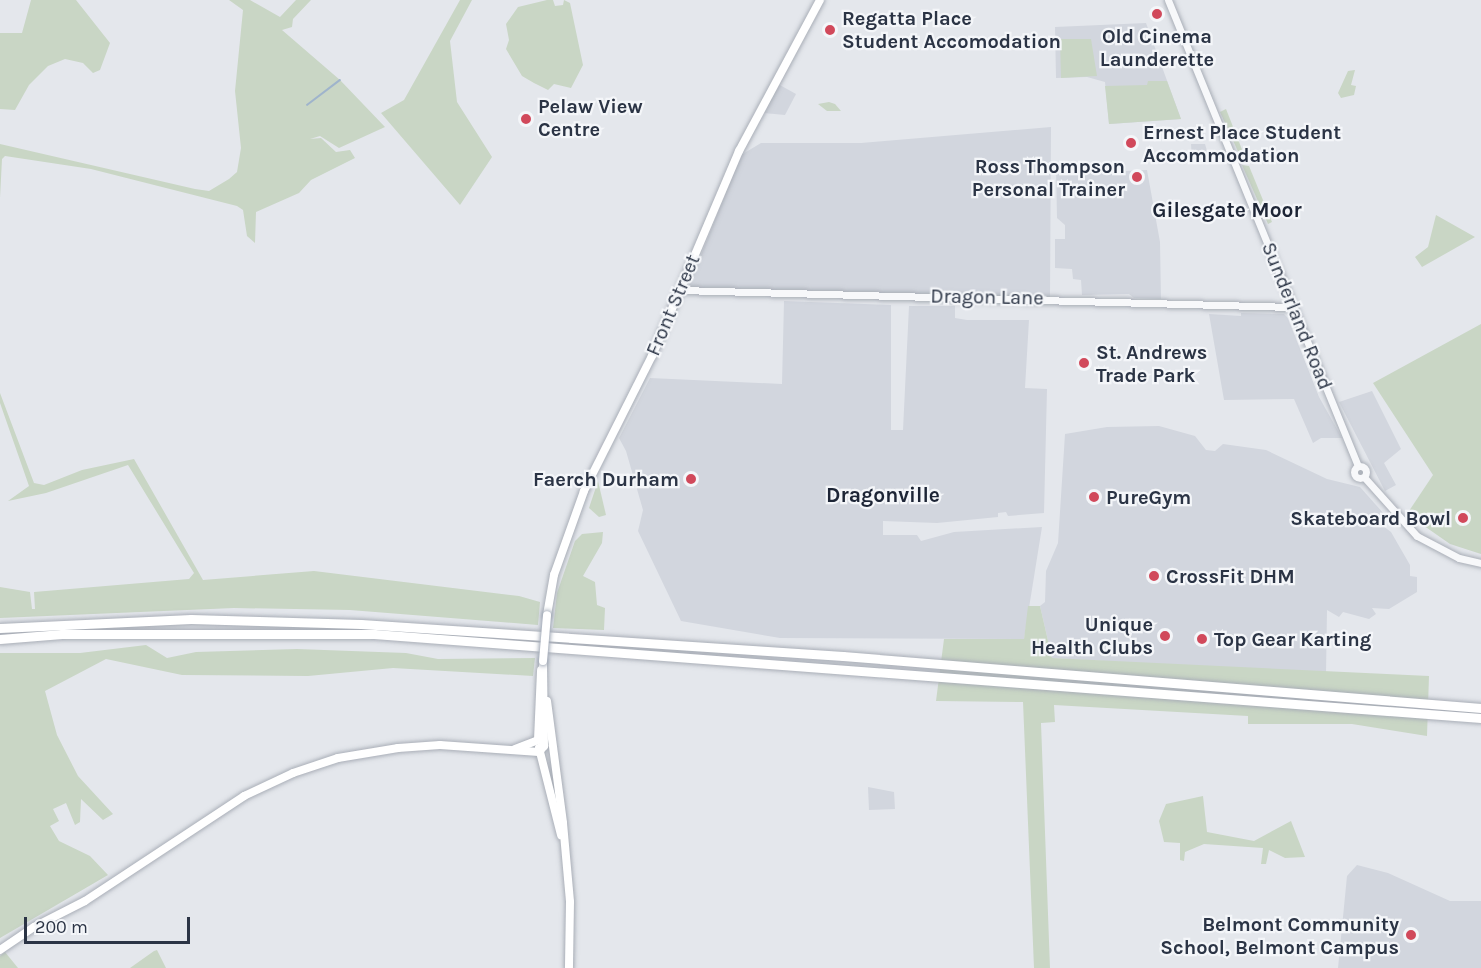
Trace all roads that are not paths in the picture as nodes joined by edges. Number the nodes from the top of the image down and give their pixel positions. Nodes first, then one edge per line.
1 (1168, 0) edge
2 (819, 1) edge
3 (680, 290) junction
4 (1293, 307) junction
5 (1481, 563) edge
6 (0, 628) edge
7 (0, 639) edge
8 (543, 661) junction
9 (546, 696) junction
10 (1481, 708) edge
11 (1481, 718) edge
12 (541, 741) junction
13 (515, 749) junction
14 (553, 749) junction
15 (539, 752) junction
16 (564, 845) junction
17 (0, 950) edge
18 (569, 968) edge

1 - 4 street, Sunderland Road
2 - 3 main road, Front Street
3 - 4 street, Dragon Lane
3 - 8 main road, Front Street, bridge
4 - 5 street, Sunderland Road
6 - 10 highway
7 - 11 highway
8 - 9 main road
8 - 12 main road
9 - 12 main road
9 - 14 main road
12 - 13 main road
12 - 14 main road
12 - 15 main road
13 - 15 main road
13 - 17 main road
14 - 16 main road
15 - 16 main road
16 - 18 main road

